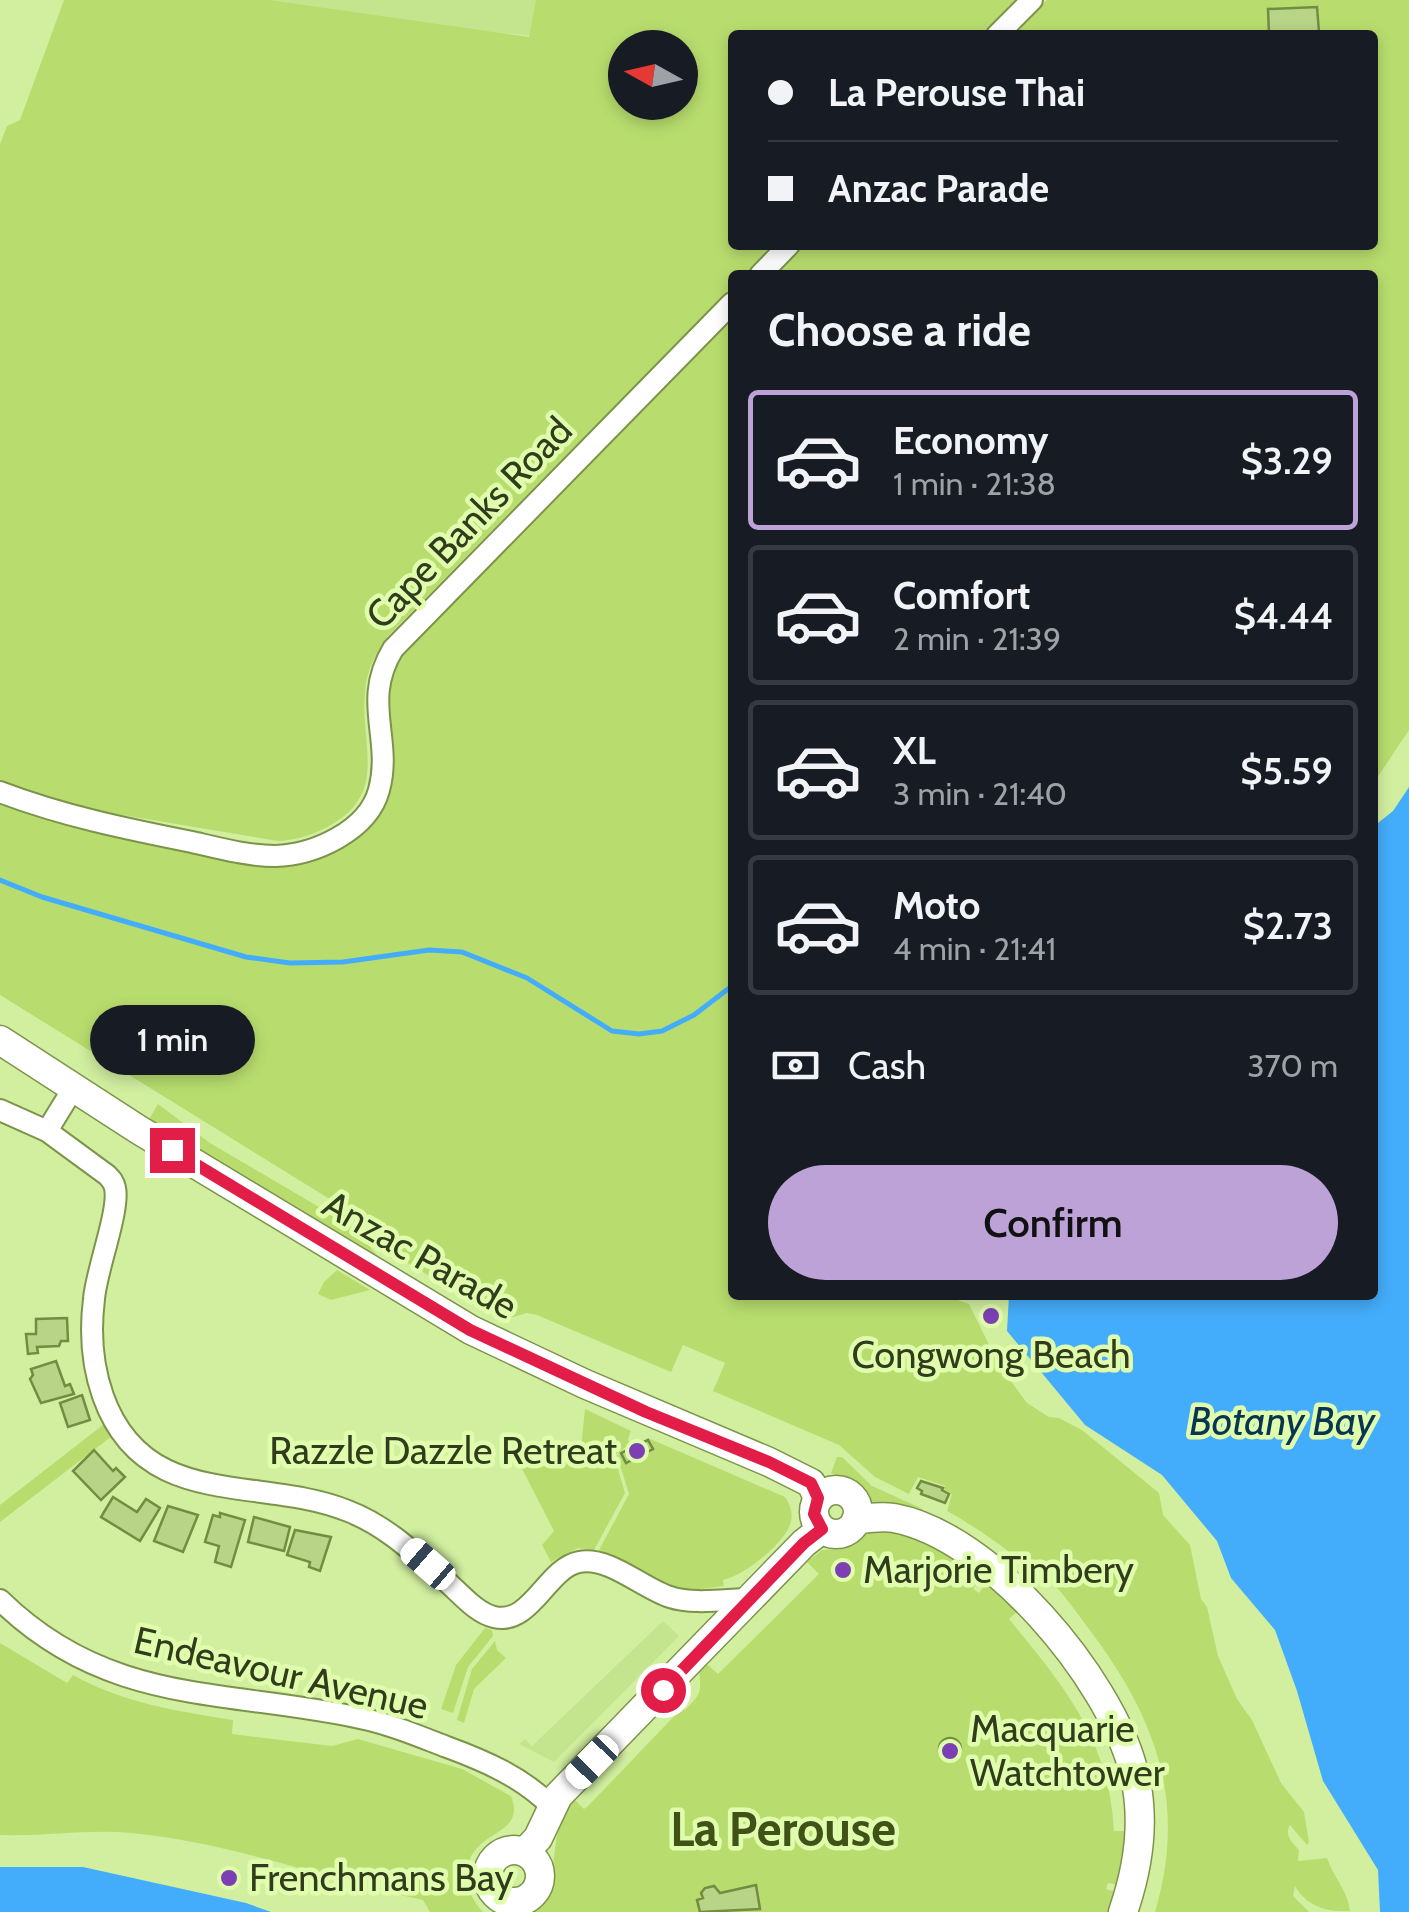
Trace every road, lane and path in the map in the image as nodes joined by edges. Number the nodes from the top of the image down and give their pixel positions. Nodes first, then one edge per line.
1 (1032, 0) edge
2 (1002, 30) edge
3 (784, 250) edge
4 (765, 270) edge
5 (728, 307) edge
6 (0, 792) edge
7 (0, 1040) edge
8 (74, 1088) junction
9 (0, 1110) edge
10 (47, 1131) junction
11 (818, 1498) junction
12 (856, 1520) junction
13 (822, 1529) junction
14 (752, 1599) junction
15 (0, 1600) edge
16 (552, 1806) junction
17 (526, 1852) junction
18 (513, 1907) edge
19 (1123, 1912) edge

1 - 2 street
3 - 4 street
5 - 6 street, Cape Banks Road
7 - 8 main road, Anzac Parade
8 - 10 street
8 - 11 main road, Anzac Parade
9 - 10 street
10 - 14 street
11 - 12 main road
11 - 13 main road
12 - 13 main road
12 - 19 main road
13 - 14 main road
14 - 16 main road
15 - 16 street, Endeavour Avenue
16 - 17 main road
17 - 18 main road
17 - 18 main road

